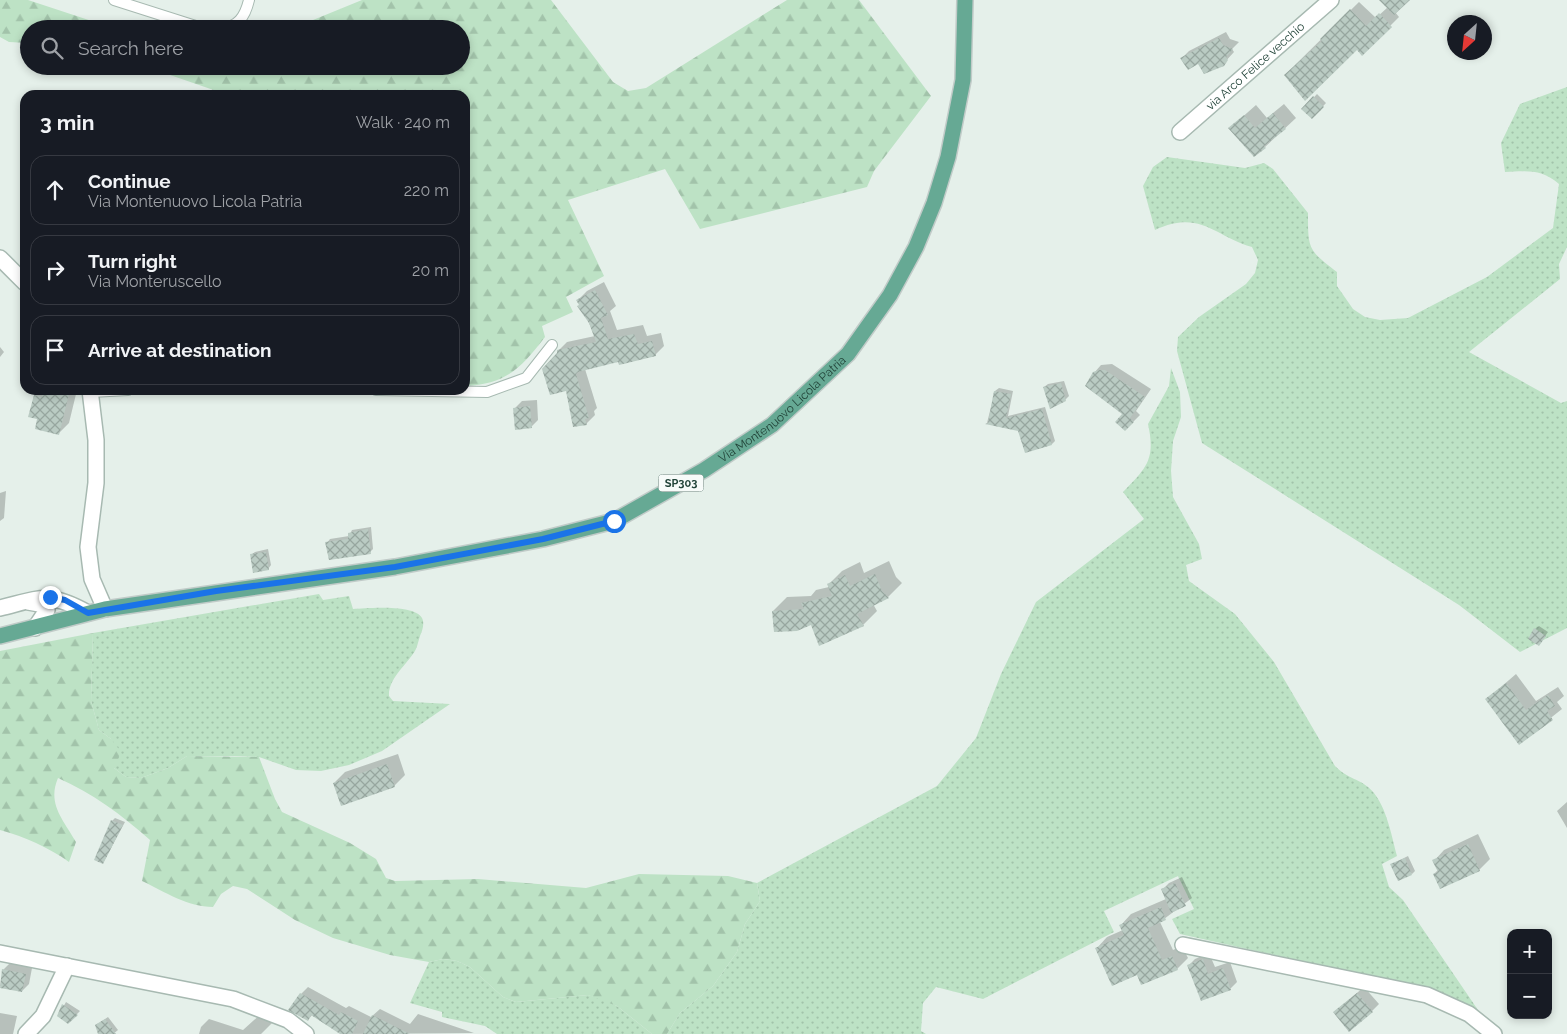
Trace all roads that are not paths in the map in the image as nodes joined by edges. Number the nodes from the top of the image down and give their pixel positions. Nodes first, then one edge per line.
1 (114, 0) edge
2 (250, 0) edge
3 (965, 0) edge
4 (1331, 0) edge
5 (177, 20) edge
6 (240, 20) edge
7 (1180, 132) dead end
8 (0, 258) edge
9 (20, 278) edge
10 (552, 345) dead end
11 (470, 392) edge
12 (90, 395) edge
13 (27, 602) junction
14 (0, 608) edge
15 (105, 609) junction
16 (88, 613) junction
17 (35, 628) junction
18 (0, 636) edge
19 (1183, 945) dead end
20 (0, 953) edge
21 (67, 966) junction
22 (26, 1034) edge
23 (306, 1034) edge
24 (1494, 1034) edge

1 - 5 lane
2 - 6 lane
3 - 15 main road, Via Montenuovo Licola Patria / SP303
4 - 7 street, via Arco Felice vecchio
8 - 9 street
10 - 11 lane
12 - 15 street
13 - 14 street
13 - 16 street
13 - 17 street
15 - 16 main road, Via Montenuovo Licola Patria / SP303
16 - 17 main road, Via Montenuovo Licola Patria / SP303
17 - 18 main road, Via Montenuovo Licola Patria / SP303
19 - 24 street
20 - 21 street
21 - 22 street
21 - 23 street

